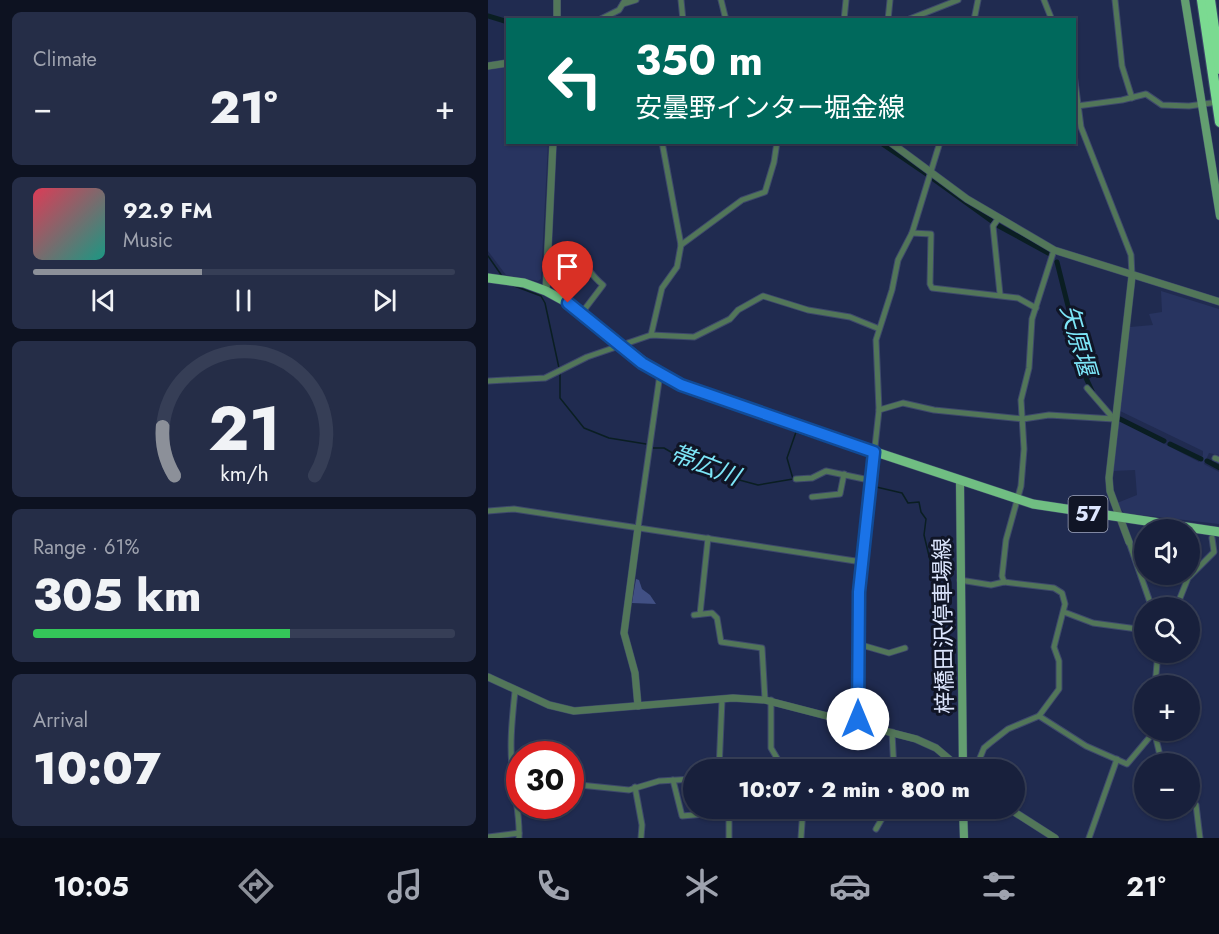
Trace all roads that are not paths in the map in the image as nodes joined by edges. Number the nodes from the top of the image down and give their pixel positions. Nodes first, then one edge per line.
1 (557, 0) edge
2 (636, 0) edge
3 (681, 0) edge
4 (721, 0) edge
5 (846, 0) edge
6 (890, 0) edge
7 (958, 0) edge
8 (978, 0) edge
9 (1044, 0) edge
10 (1115, 0) edge
11 (1186, 0) edge
12 (1202, 0) edge
13 (1210, 0) edge
14 (624, 2) edge
15 (557, 18) edge
16 (604, 18) edge
17 (683, 18) edge
18 (726, 18) edge
19 (844, 18) edge
20 (887, 18) edge
21 (912, 18) edge
22 (974, 18) edge
23 (1051, 18) edge
24 (506, 63) edge
25 (488, 66) edge
26 (1220, 69) edge
27 (1132, 98) junction
28 (1211, 103) dead end
29 (1200, 104) junction
30 (1076, 110) edge
31 (1220, 122) edge
32 (553, 144) edge
33 (662, 144) edge
34 (777, 144) edge
35 (893, 144) edge
36 (939, 144) edge
37 (932, 172) junction
38 (1220, 216) edge
39 (998, 219) junction
40 (912, 233) junction
41 (681, 245) junction
42 (1054, 250) junction
43 (549, 252) junction
44 (1132, 276) junction
45 (488, 278) edge
46 (546, 291) junction
47 (1000, 294) junction
48 (1220, 302) edge
49 (1036, 308) junction
50 (581, 314) junction
51 (877, 328) junction
52 (651, 335) junction
53 (620, 346) junction
54 (660, 374) junction
55 (488, 381) edge
56 (1087, 388) dead end
57 (879, 411) junction
58 (1023, 418) junction
59 (1114, 419) junction
60 (874, 452) junction
61 (844, 474) junction
62 (796, 479) dead end
63 (869, 480) junction
64 (960, 482) junction
65 (812, 496) dead end
66 (1017, 500) junction
67 (488, 511) edge
68 (1120, 518) junction
69 (638, 528) junction
70 (1216, 535) edge
71 (708, 538) junction
72 (1129, 542) joint
73 (862, 562) junction
74 (959, 580) junction
75 (1004, 582) junction
76 (1148, 597) edge
77 (1180, 597) edge
78 (1064, 612) junction
79 (1134, 629) edge
80 (858, 644) junction
81 (905, 648) dead end
82 (488, 677) edge
83 (515, 691) junction
84 (722, 700) junction
85 (768, 700) junction
86 (638, 706) junction
87 (1039, 716) junction
88 (858, 723) junction
89 (892, 732) junction
90 (511, 741) edge
91 (1146, 741) edge
92 (719, 759) edge
93 (777, 759) edge
94 (893, 759) edge
95 (948, 759) edge
96 (962, 759) edge
97 (980, 759) edge
98 (1117, 759) junction
99 (673, 780) junction
100 (683, 780) edge
101 (584, 785) edge
102 (635, 787) junction
103 (683, 816) edge
104 (519, 819) edge
105 (729, 819) edge
106 (802, 819) edge
107 (882, 819) edge
108 (963, 819) edge
109 (1025, 819) edge
110 (1198, 819) edge
111 (876, 829) dead end
112 (519, 836) edge
113 (488, 837) edge
114 (641, 838) edge
115 (729, 838) edge
116 (801, 838) edge
117 (964, 838) edge
118 (1055, 838) edge
119 (1089, 838) edge
120 (1200, 838) edge

1 - 15 street
2 - 14 street
3 - 17 street
4 - 18 street
5 - 19 street
6 - 20 street
7 - 21 street
8 - 22 street
9 - 23 street
10 - 27 street
11 - 29 main road
12 - 31 highway
13 - 26 highway
14 - 16 street
24 - 25 street
27 - 29 street
27 - 30 street
28 - 29 street
29 - 38 main road
30 - 44 street
32 - 43 street
33 - 41 street
34 - 41 street
35 - 37 street
36 - 37 street
37 - 39 street
37 - 40 street
39 - 42 street
39 - 47 street
40 - 47 street
40 - 51 street
41 - 52 street
42 - 44 street
42 - 49 street
43 - 46 street
43 - 50 street
44 - 48 street
44 - 59 street
45 - 46 main road, 57
46 - 50 main road, 57
47 - 49 street
49 - 58 street
50 - 53 main road, 57
51 - 52 street
51 - 57 street
52 - 53 street
53 - 54 main road, 57
53 - 55 street
54 - 60 main road, 57
54 - 69 street
56 - 59 street
57 - 58 street
57 - 60 street
58 - 59 street
58 - 66 street
59 - 68 street
60 - 63 street
60 - 64 main road, 57
61 - 62 street
61 - 63 street
61 - 65 street
63 - 73 street
64 - 66 main road, 57
64 - 74 main road, 梓橋田沢停車場線
66 - 68 main road, 57
66 - 75 street
67 - 69 street
68 - 70 main road, 57
68 - 72 street
69 - 71 street
69 - 86 street
70 - 77 street
71 - 73 street
71 - 85 street
72 - 76 street
73 - 80 street
74 - 75 street
74 - 96 main road, 梓橋田沢停車場線
75 - 78 street
78 - 79 street
78 - 87 street
80 - 81 street
80 - 88 street
82 - 83 street
83 - 86 street
83 - 90 street
84 - 85 street
84 - 86 street
84 - 92 street
85 - 88 street
85 - 93 street
87 - 97 street
87 - 98 street
88 - 89 street
89 - 94 street
89 - 95 street
91 - 98 street
98 - 119 street
99 - 100 street
99 - 102 street
99 - 103 street
101 - 102 street
102 - 114 street
104 - 112 street
105 - 115 street
106 - 116 street
107 - 111 street
108 - 117 main road
109 - 118 street
110 - 120 street
112 - 113 street

